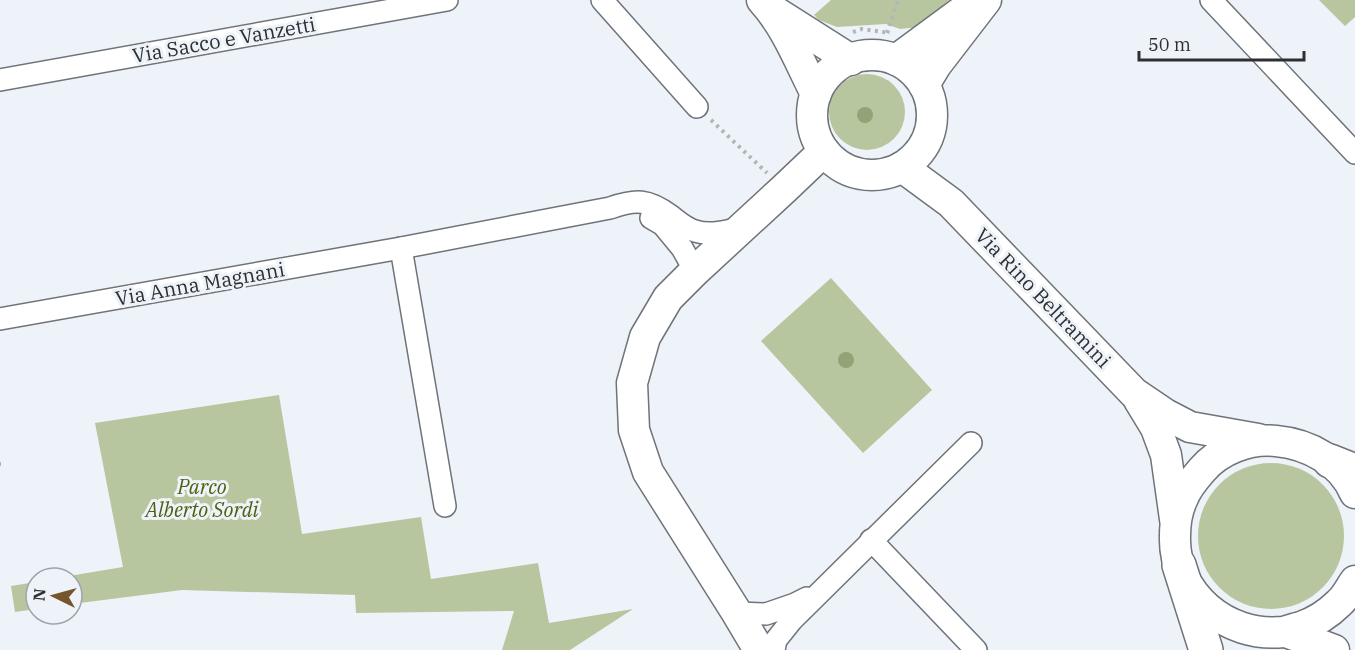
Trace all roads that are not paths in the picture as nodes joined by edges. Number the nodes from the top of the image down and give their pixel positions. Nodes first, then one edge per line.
1 (447, 0) edge
2 (602, 0) edge
3 (978, 0) edge
4 (986, 0) edge
5 (1211, 0) edge
6 (765, 4) edge
7 (849, 46) junction
8 (897, 46) junction
9 (0, 80) edge
10 (924, 85) junction
11 (816, 94) junction
12 (697, 107) road end
13 (824, 151) junction
14 (1355, 153) edge
15 (913, 157) junction
16 (610, 208) junction
17 (742, 228) junction
18 (401, 248) junction
19 (695, 271) junction
20 (0, 319) edge
21 (1134, 393) junction
22 (1267, 440) junction
23 (970, 443) dead end
24 (1343, 466) edge
25 (1355, 493) edge
26 (445, 506) dead end
27 (1175, 522) junction
28 (871, 540) junction
29 (1179, 565) junction
30 (1355, 581) edge
31 (820, 590) junction
32 (792, 620) junction
33 (748, 631) edge
34 (1286, 632) junction
35 (774, 650) edge
36 (975, 650) edge
37 (1206, 650) edge
38 (1334, 650) edge

1 - 9 street, Via Sacco e Vanzetti
2 - 12 street
3 - 8 street
4 - 10 street
5 - 14 street
6 - 7 street
6 - 11 street
7 - 8 street
7 - 11 street
8 - 10 street
10 - 15 street
11 - 13 street
13 - 15 street
13 - 17 street
15 - 21 street, Via Rino Beltramini
16 - 17 street, Via Anna Magnani
16 - 18 street, Via Anna Magnani
16 - 19 street, Via Anna Magnani
17 - 19 street
18 - 20 street, Via Anna Magnani
18 - 26 street
19 - 33 street
21 - 22 street, Via Rino Beltramini
21 - 27 street, Via Rino Beltramini
22 - 24 street, Via Rino Beltramini
22 - 27 street
23 - 28 street
24 - 25 street
27 - 29 street, Via Rino Beltramini
28 - 31 street
28 - 36 street
29 - 34 street, Via Rino Beltramini
29 - 37 main road
30 - 34 street
31 - 32 street
31 - 33 street
32 - 33 street
32 - 35 street
34 - 38 street

